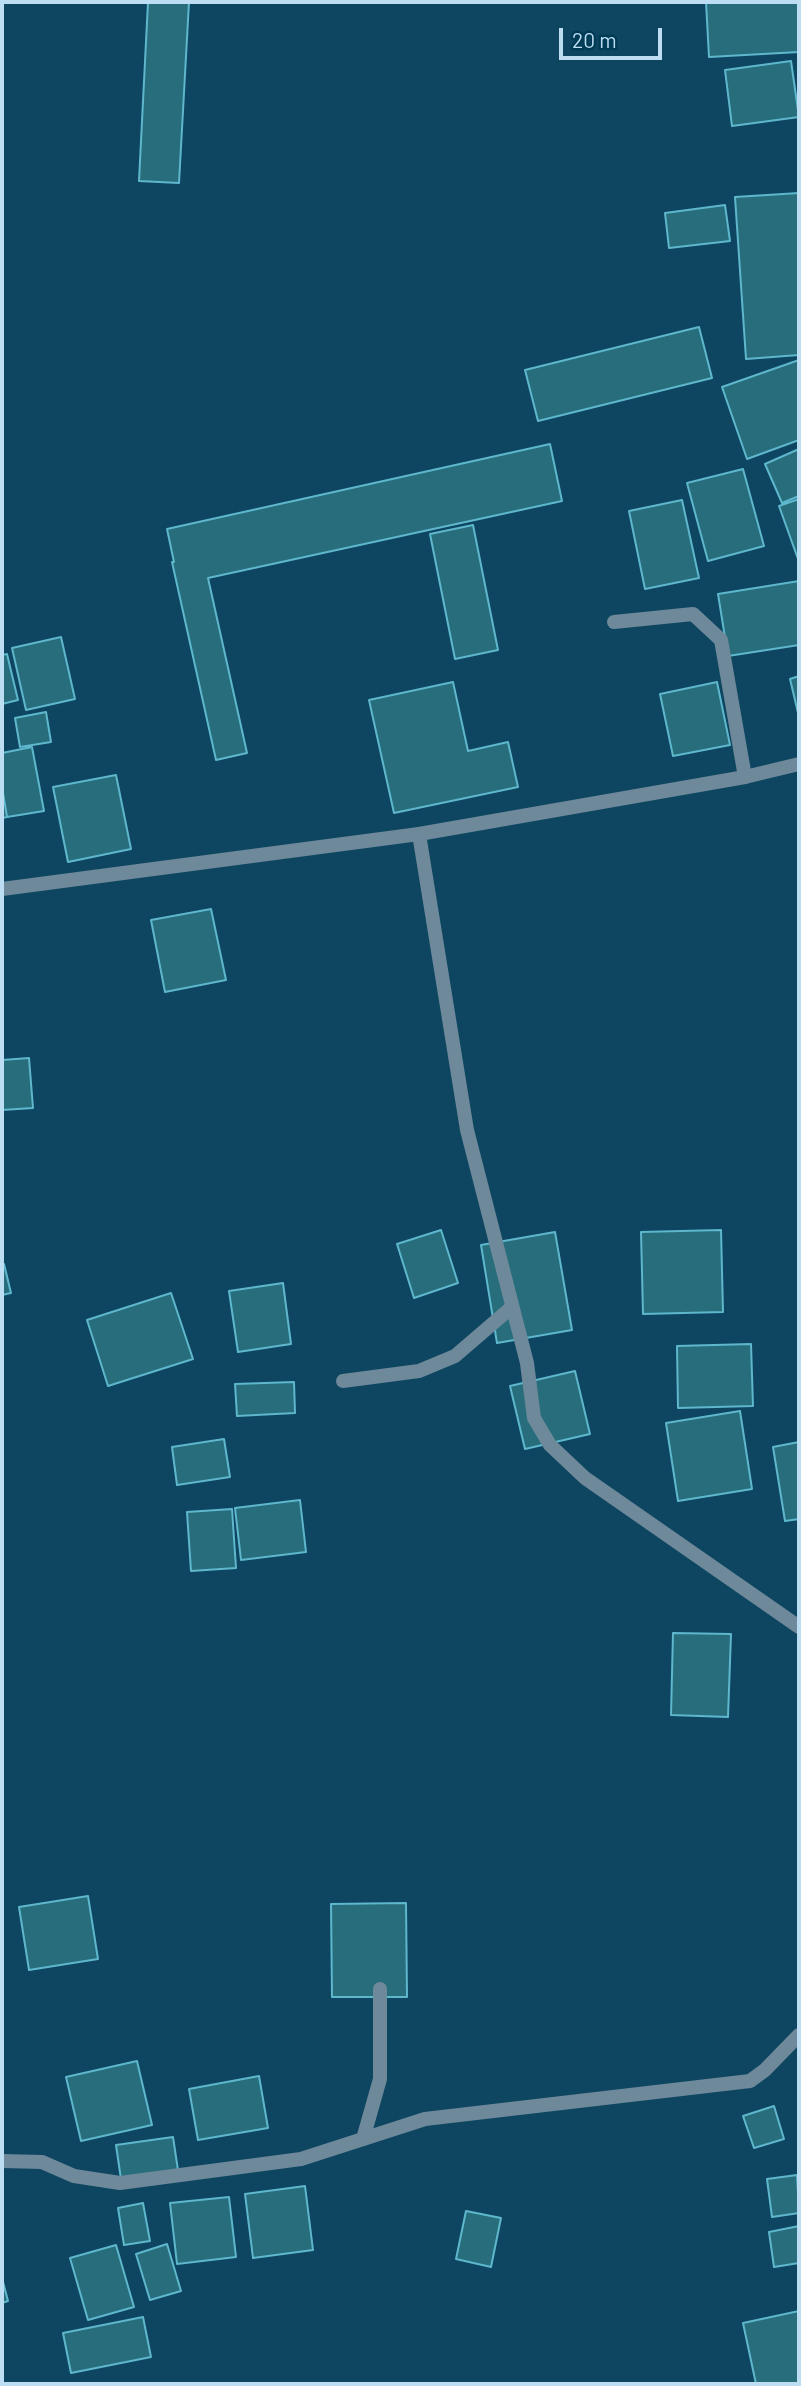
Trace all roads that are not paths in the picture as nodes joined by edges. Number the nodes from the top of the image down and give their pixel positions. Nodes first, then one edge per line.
1 (614, 622) dead end
2 (799, 764) edge
3 (745, 777) junction
4 (419, 834) junction
5 (2, 889) edge
6 (512, 1307) junction
7 (343, 1381) dead end
8 (799, 1627) edge
9 (380, 1989) dead end
10 (799, 2035) edge
11 (363, 2139) junction
12 (2, 2161) edge

1 - 3 street
2 - 3 street
3 - 4 street
4 - 5 street
4 - 6 street
6 - 7 street
6 - 8 street
9 - 11 street
10 - 11 street
11 - 12 street

